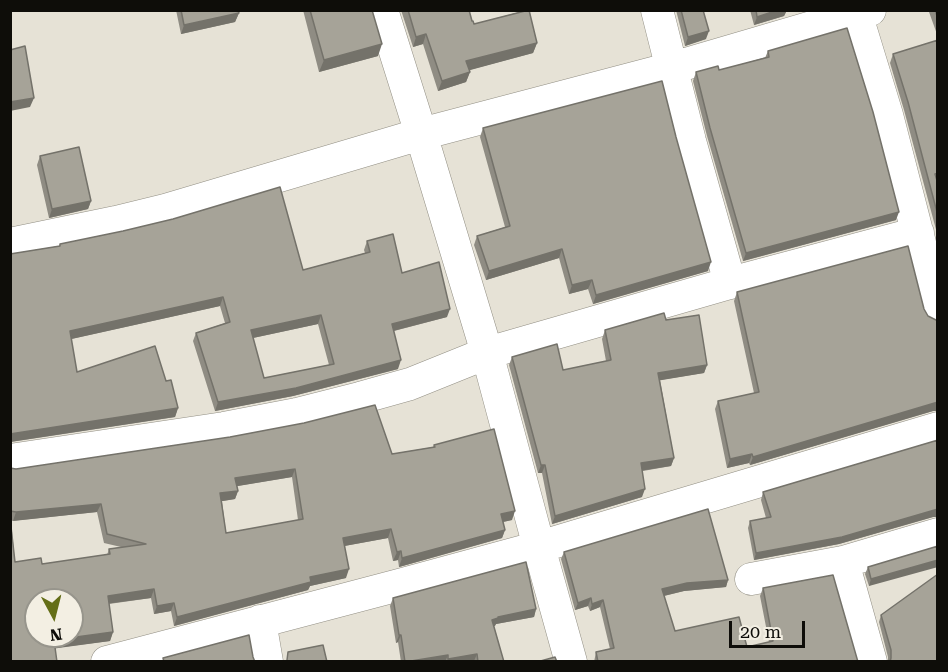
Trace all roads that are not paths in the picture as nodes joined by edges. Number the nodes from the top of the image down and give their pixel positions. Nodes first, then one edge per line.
1 (382, 10) edge
2 (657, 10) edge
3 (860, 12) edge
4 (672, 68) junction
5 (421, 134) junction
6 (918, 233) junction
7 (10, 244) edge
8 (730, 284) junction
9 (938, 313) edge
10 (487, 353) junction
11 (938, 428) edge
12 (10, 460) edge
13 (938, 534) edge
14 (539, 547) junction
15 (843, 562) junction
16 (751, 579) dead end
17 (260, 621) junction
18 (106, 662) edge
19 (267, 662) edge
20 (572, 662) edge
21 (871, 662) edge

1 - 5 street
2 - 4 street
3 - 4 street
3 - 6 street
4 - 5 street
4 - 8 street
5 - 7 street
5 - 10 street
6 - 8 street
6 - 9 street
8 - 10 street
10 - 12 street
10 - 14 street
11 - 14 street
13 - 15 street
14 - 17 street
14 - 20 street
15 - 16 street
15 - 21 street
17 - 18 street
17 - 19 street

